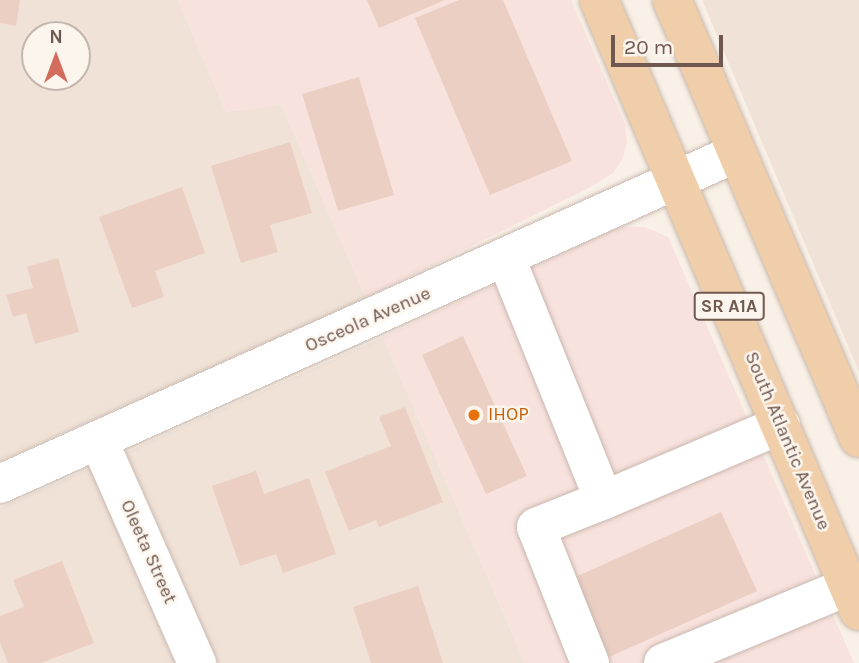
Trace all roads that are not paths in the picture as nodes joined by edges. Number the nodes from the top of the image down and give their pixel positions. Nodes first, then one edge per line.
1 (598, 0) edge
2 (672, 0) edge
3 (736, 153) junction
4 (675, 181) junction
5 (506, 258) junction
6 (781, 425) junction
7 (859, 438) edge
8 (99, 441) junction
9 (0, 484) edge
10 (604, 500) junction
11 (854, 599) edge
12 (197, 663) edge
13 (590, 663) edge
14 (663, 663) edge

1 - 4 main road, South Atlantic Avenue / SR A1A
2 - 3 main road, SR A1A
3 - 4 street, Osceola Avenue
3 - 7 main road, SR A1A
4 - 5 street, Osceola Avenue
4 - 6 main road, South Atlantic Avenue / SR A1A
5 - 8 street, Osceola Avenue
5 - 10 street
6 - 10 street
6 - 11 main road, South Atlantic Avenue / SR A1A
8 - 9 street, Osceola Avenue
8 - 12 street, Oleeta Street
10 - 13 street
11 - 14 street

